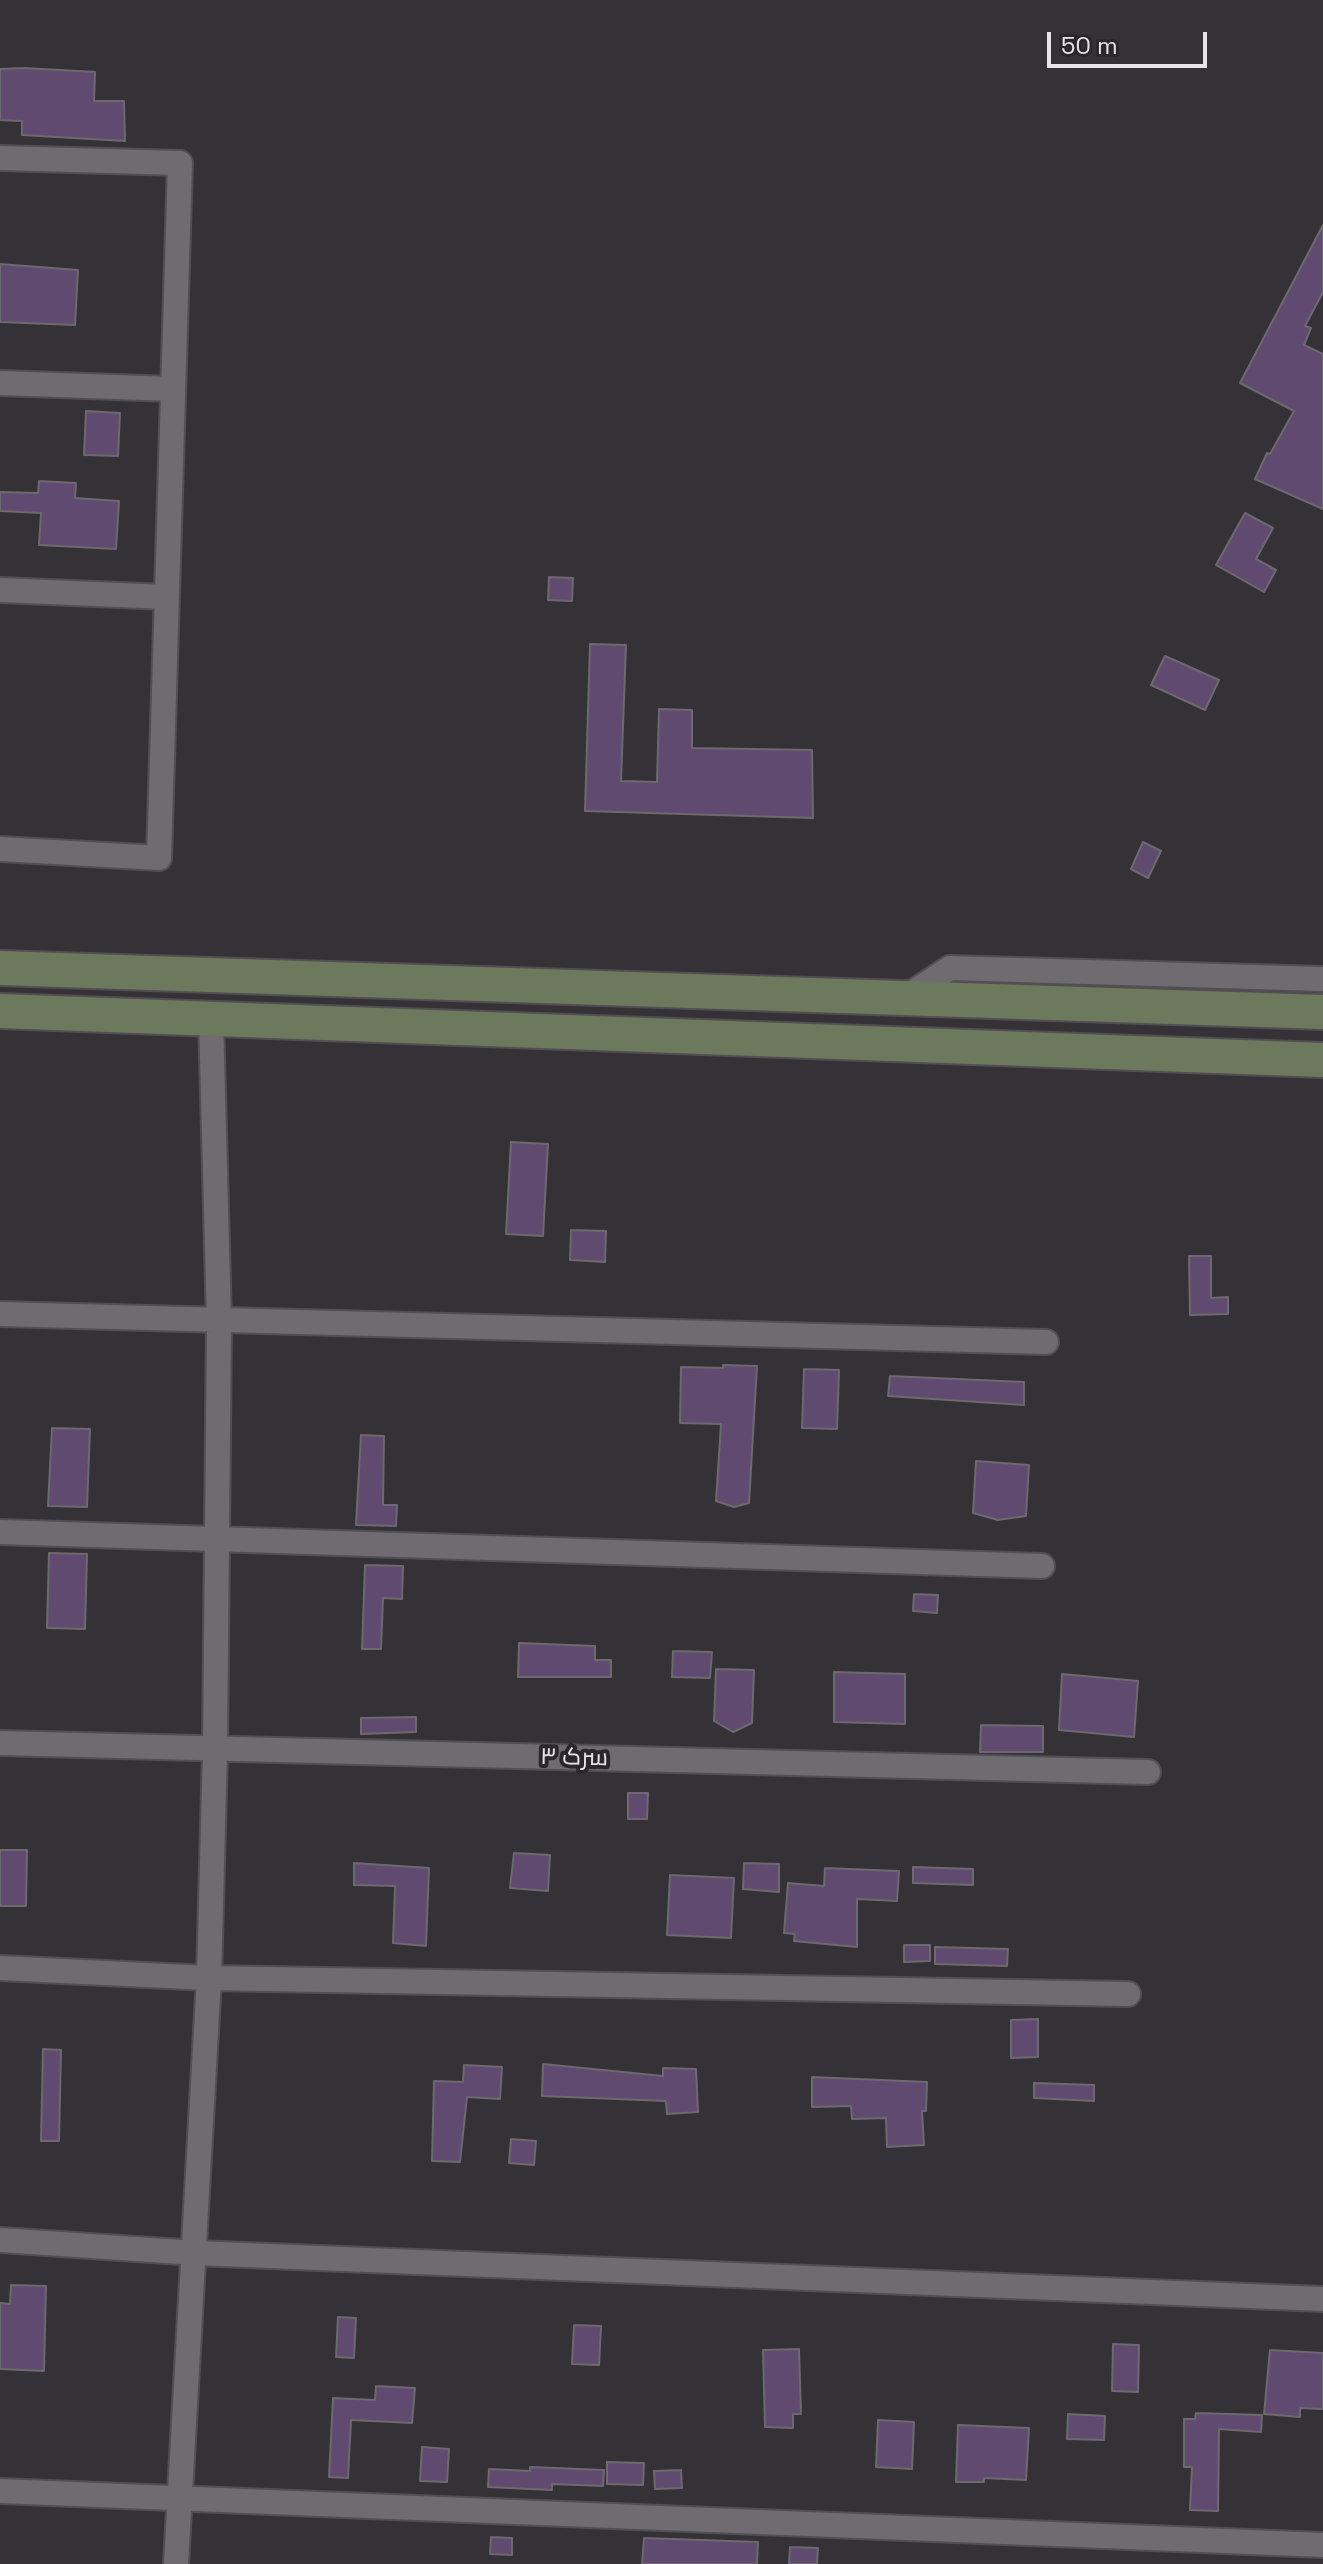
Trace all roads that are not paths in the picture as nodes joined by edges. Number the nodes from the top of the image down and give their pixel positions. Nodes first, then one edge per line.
1 (0, 158) edge
2 (0, 383) edge
3 (173, 389) junction
4 (0, 590) edge
5 (167, 597) junction
6 (0, 849) edge
7 (0, 968) edge
8 (1323, 979) edge
9 (906, 997) junction
10 (971, 1000) junction
11 (0, 1011) edge
12 (1323, 1012) edge
13 (211, 1018) junction
14 (968, 1048) junction
15 (1323, 1060) edge
16 (0, 1314) edge
17 (219, 1322) junction
18 (1046, 1342) dead end
19 (0, 1532) edge
20 (216, 1539) junction
21 (1042, 1566) dead end
22 (0, 1743) edge
23 (215, 1750) junction
24 (1148, 1772) dead end
25 (0, 1968) edge
26 (209, 1978) junction
27 (1128, 1994) dead end
28 (0, 2240) edge
29 (196, 2253) junction
30 (1323, 2299) edge
31 (0, 2491) edge
32 (181, 2500) junction
33 (1323, 2545) edge
34 (176, 2564) edge

1 - 3 street
2 - 3 street
3 - 5 street
4 - 5 street
5 - 6 street
7 - 9 main road
8 - 9 street
9 - 10 main road
10 - 12 main road
10 - 14 main road
11 - 13 main road
13 - 14 main road
13 - 17 street
14 - 15 main road
16 - 17 street
17 - 18 street
17 - 20 street
19 - 20 street
20 - 21 street
20 - 23 street
22 - 23 street, سرک ۳
23 - 24 street, سرک ۳
23 - 26 street
25 - 26 street
26 - 27 street
26 - 29 street
28 - 29 street
29 - 30 street
29 - 32 street
31 - 32 street
32 - 33 street
32 - 34 street

